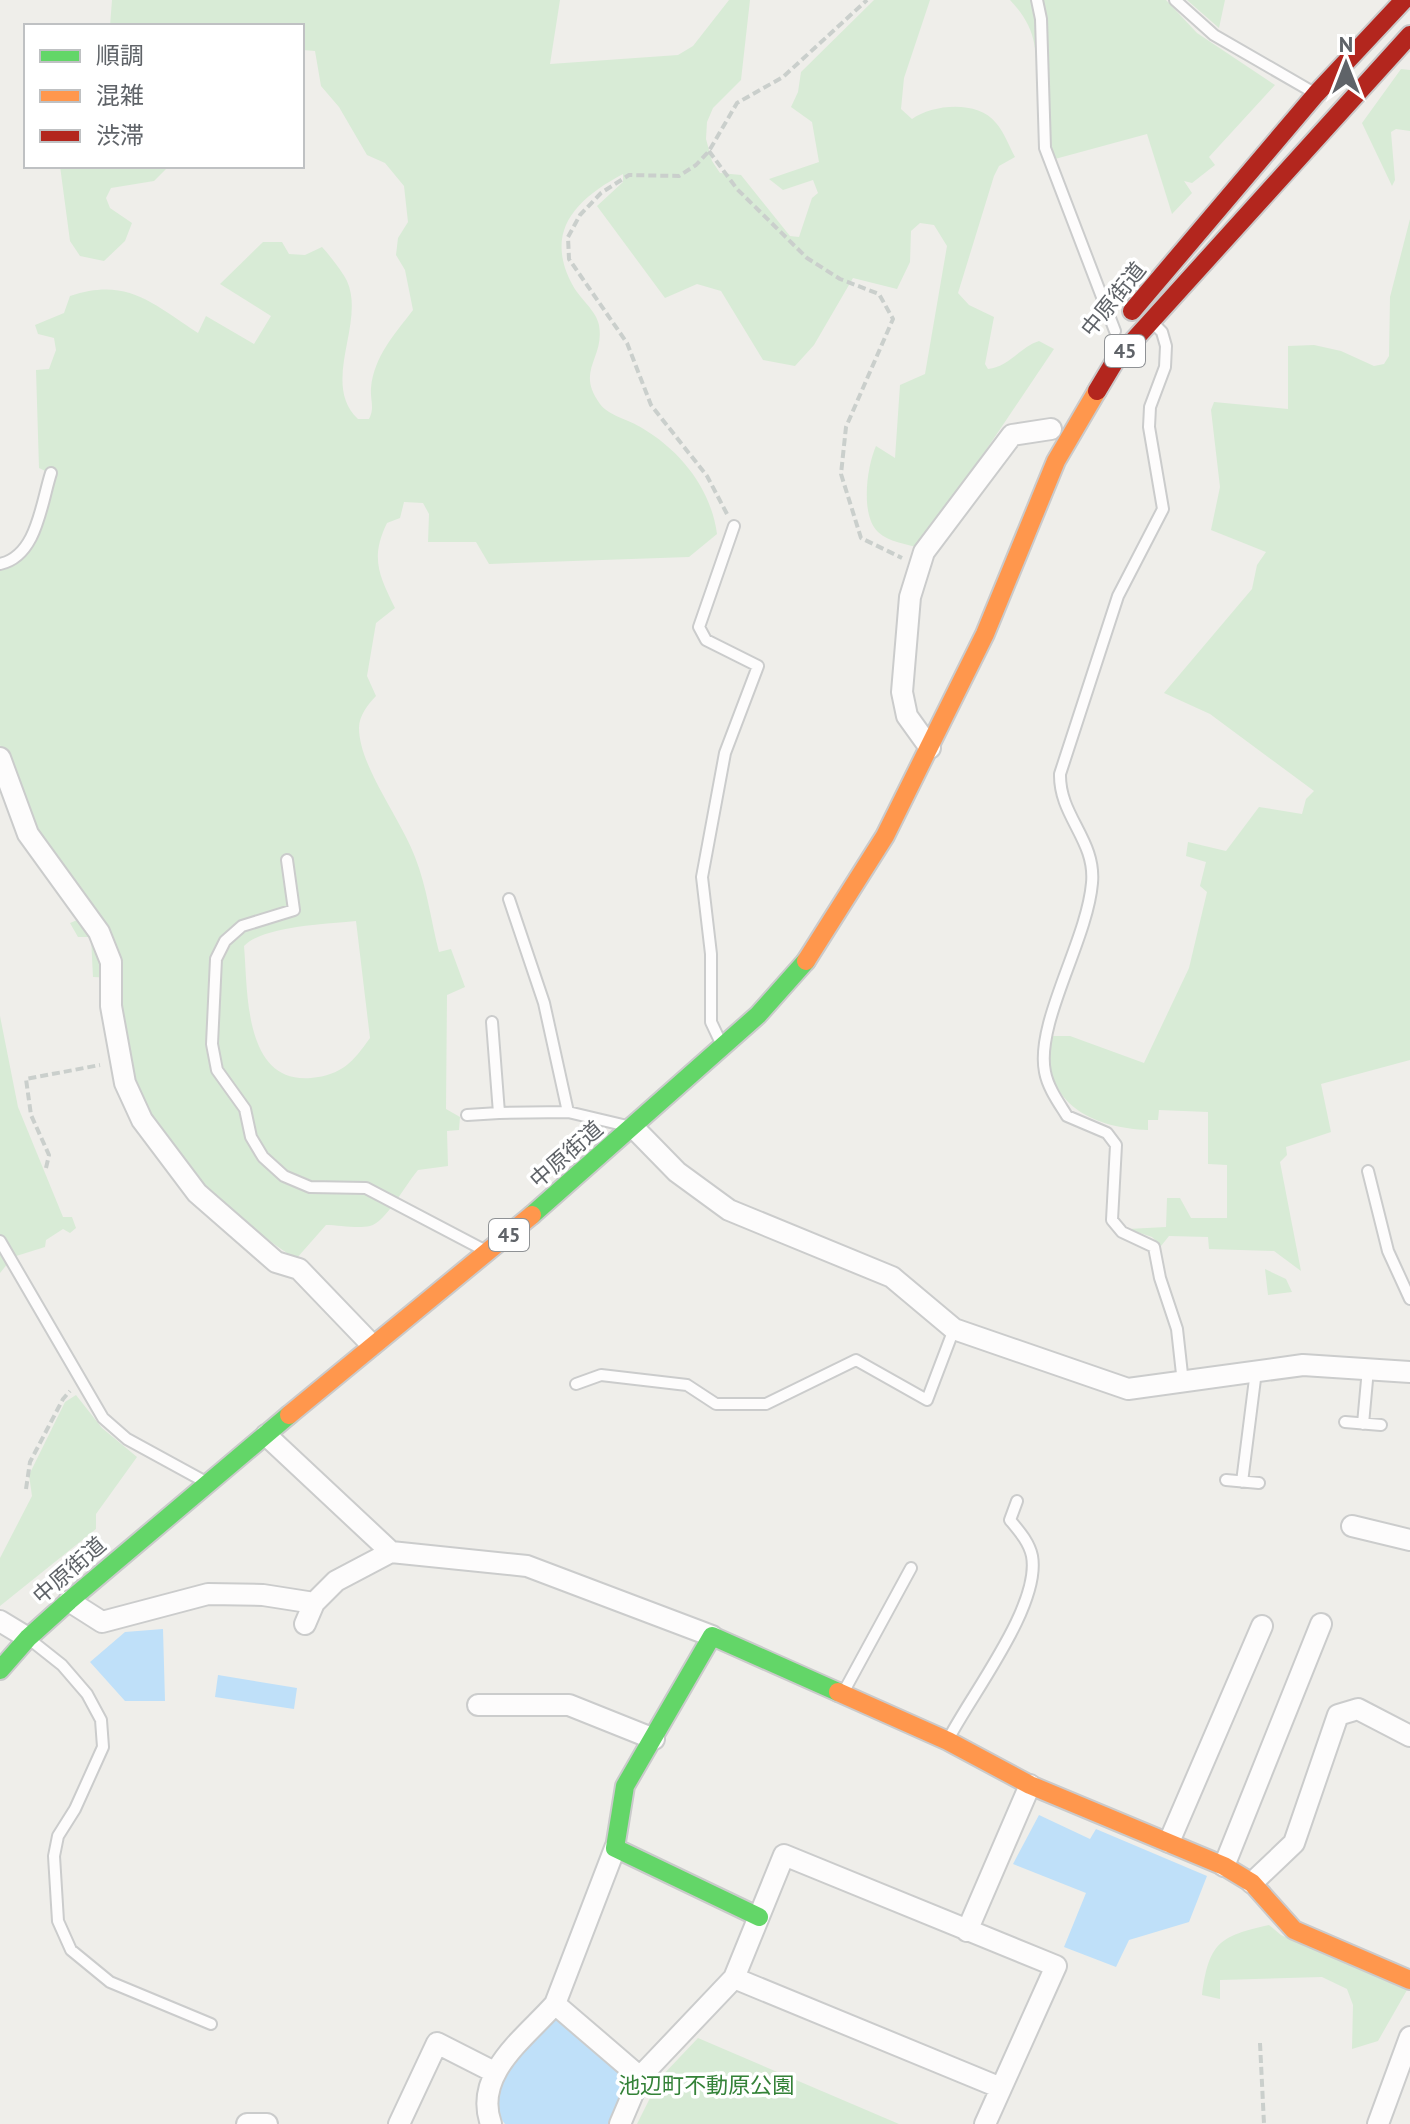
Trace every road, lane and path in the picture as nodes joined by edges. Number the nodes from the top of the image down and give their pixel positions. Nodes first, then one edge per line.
1 (867, 0) edge
2 (1037, 0) edge
3 (1175, 0) edge
4 (1404, 0) edge
5 (1410, 35) edge
6 (1316, 94) junction
7 (709, 151) junction
8 (1151, 322) junction
9 (1115, 331) junction
10 (1075, 392) dead end
11 (1055, 422) joint
12 (1036, 455) dead end
13 (51, 473) dead end
14 (734, 526) joint
15 (0, 564) edge
16 (920, 564) junction
17 (961, 640) dead end
18 (933, 739) junction
19 (0, 758) edge
20 (287, 860) dead end
21 (509, 899) dead end
22 (492, 1022) dead end
23 (723, 1046) junction
24 (101, 1065) dead end
25 (568, 1112) junction
26 (499, 1113) junction
27 (467, 1115) dead end
28 (633, 1127) junction
29 (46, 1168) dead end
30 (1368, 1171) dead end
31 (0, 1241) edge
32 (489, 1253) junction
33 (1410, 1299) edge
34 (954, 1329) junction
35 (372, 1345) junction
36 (1368, 1367) junction
37 (1256, 1371) junction
38 (1410, 1372) edge
39 (80, 1381) junction
40 (1183, 1383) junction
41 (576, 1384) dead end
42 (1345, 1422) dead end
43 (1363, 1424) junction
44 (1381, 1425) dead end
45 (266, 1435) junction
46 (1226, 1480) dead end
47 (1242, 1482) junction
48 (208, 1483) junction
49 (1259, 1483) dead end
50 (26, 1489) dead end
51 (1017, 1501) dead end
52 (1352, 1526) dead end
53 (1410, 1540) edge
54 (391, 1552) junction
55 (911, 1568) dead end
56 (69, 1601) junction
57 (314, 1603) junction
58 (0, 1621) edge
59 (305, 1624) dead end
60 (1321, 1624) dead end
61 (1262, 1626) dead end
62 (712, 1636) junction
63 (28, 1638) junction
64 (0, 1670) edge
65 (843, 1693) junction
66 (478, 1705) dead end
67 (1410, 1736) edge
68 (654, 1739) junction
69 (948, 1741) junction
70 (1030, 1785) junction
71 (1169, 1842) junction
72 (615, 1848) junction
73 (1224, 1866) junction
74 (1252, 1883) junction
75 (759, 1917) junction
76 (967, 1931) junction
77 (734, 1978) junction
78 (1410, 1980) edge
79 (555, 2004) junction
80 (211, 2024) dead end
81 (1410, 2037) edge
82 (1260, 2043) dead end
83 (494, 2072) junction
84 (640, 2077) junction
85 (1001, 2088) junction
86 (247, 2124) edge
87 (267, 2124) edge
88 (399, 2124) edge
89 (491, 2124) edge
90 (620, 2124) edge
91 (985, 2124) edge
92 (1264, 2124) edge
93 (1378, 2124) edge

1 - 7 path
2 - 9 lane
3 - 6 lane
4 - 6 main road, 中原街道 / 45
5 - 8 main road, 中原街道 / 45
6 - 9 main road, 中原街道 / 45
7 - 14 path
7 - 16 path
8 - 18 main road, 中原街道 / 45
8 - 40 lane
9 - 10 main road, 中原街道 / 45
11 - 12 main road
11 - 16 street
13 - 15 lane
14 - 23 lane
16 - 18 street
17 - 18 main road, 中原街道 / 45
18 - 23 main road, 中原街道 / 45
19 - 35 street
20 - 32 lane
21 - 25 lane
22 - 26 lane
23 - 28 main road, 中原街道 / 45
24 - 29 path
25 - 26 lane
25 - 28 lane
26 - 27 lane
28 - 32 main road, 中原街道 / 45
28 - 34 street
30 - 33 lane
31 - 39 lane
32 - 35 main road, 中原街道 / 45
34 - 40 street
34 - 41 lane
35 - 45 main road, 中原街道 / 45
36 - 37 street
36 - 38 street
36 - 43 lane
37 - 40 street
37 - 47 lane
39 - 48 lane
39 - 50 path
42 - 43 lane
43 - 44 lane
45 - 48 main road, 中原街道 / 45
45 - 54 street
46 - 47 lane
47 - 49 lane
48 - 56 main road, 中原街道 / 45
51 - 69 lane
52 - 53 street
54 - 57 street
54 - 62 street
55 - 65 lane
56 - 57 street
56 - 63 main road, 中原街道 / 45
57 - 59 street
58 - 63 street
60 - 73 street
61 - 71 street
62 - 65 main road
62 - 68 main road
63 - 64 main road, 中原街道 / 45
63 - 80 lane
65 - 69 main road
66 - 68 street
67 - 74 street
68 - 72 main road
69 - 70 main road
70 - 71 main road
70 - 76 street
71 - 73 main road
72 - 75 main road
72 - 79 street
73 - 74 main road
74 - 78 main road
75 - 76 street
75 - 77 street
76 - 85 street
77 - 84 street
77 - 85 street
79 - 83 street
79 - 84 street
81 - 93 street
82 - 92 path
83 - 88 street
83 - 89 street
84 - 90 street
85 - 91 street
86 - 87 street

